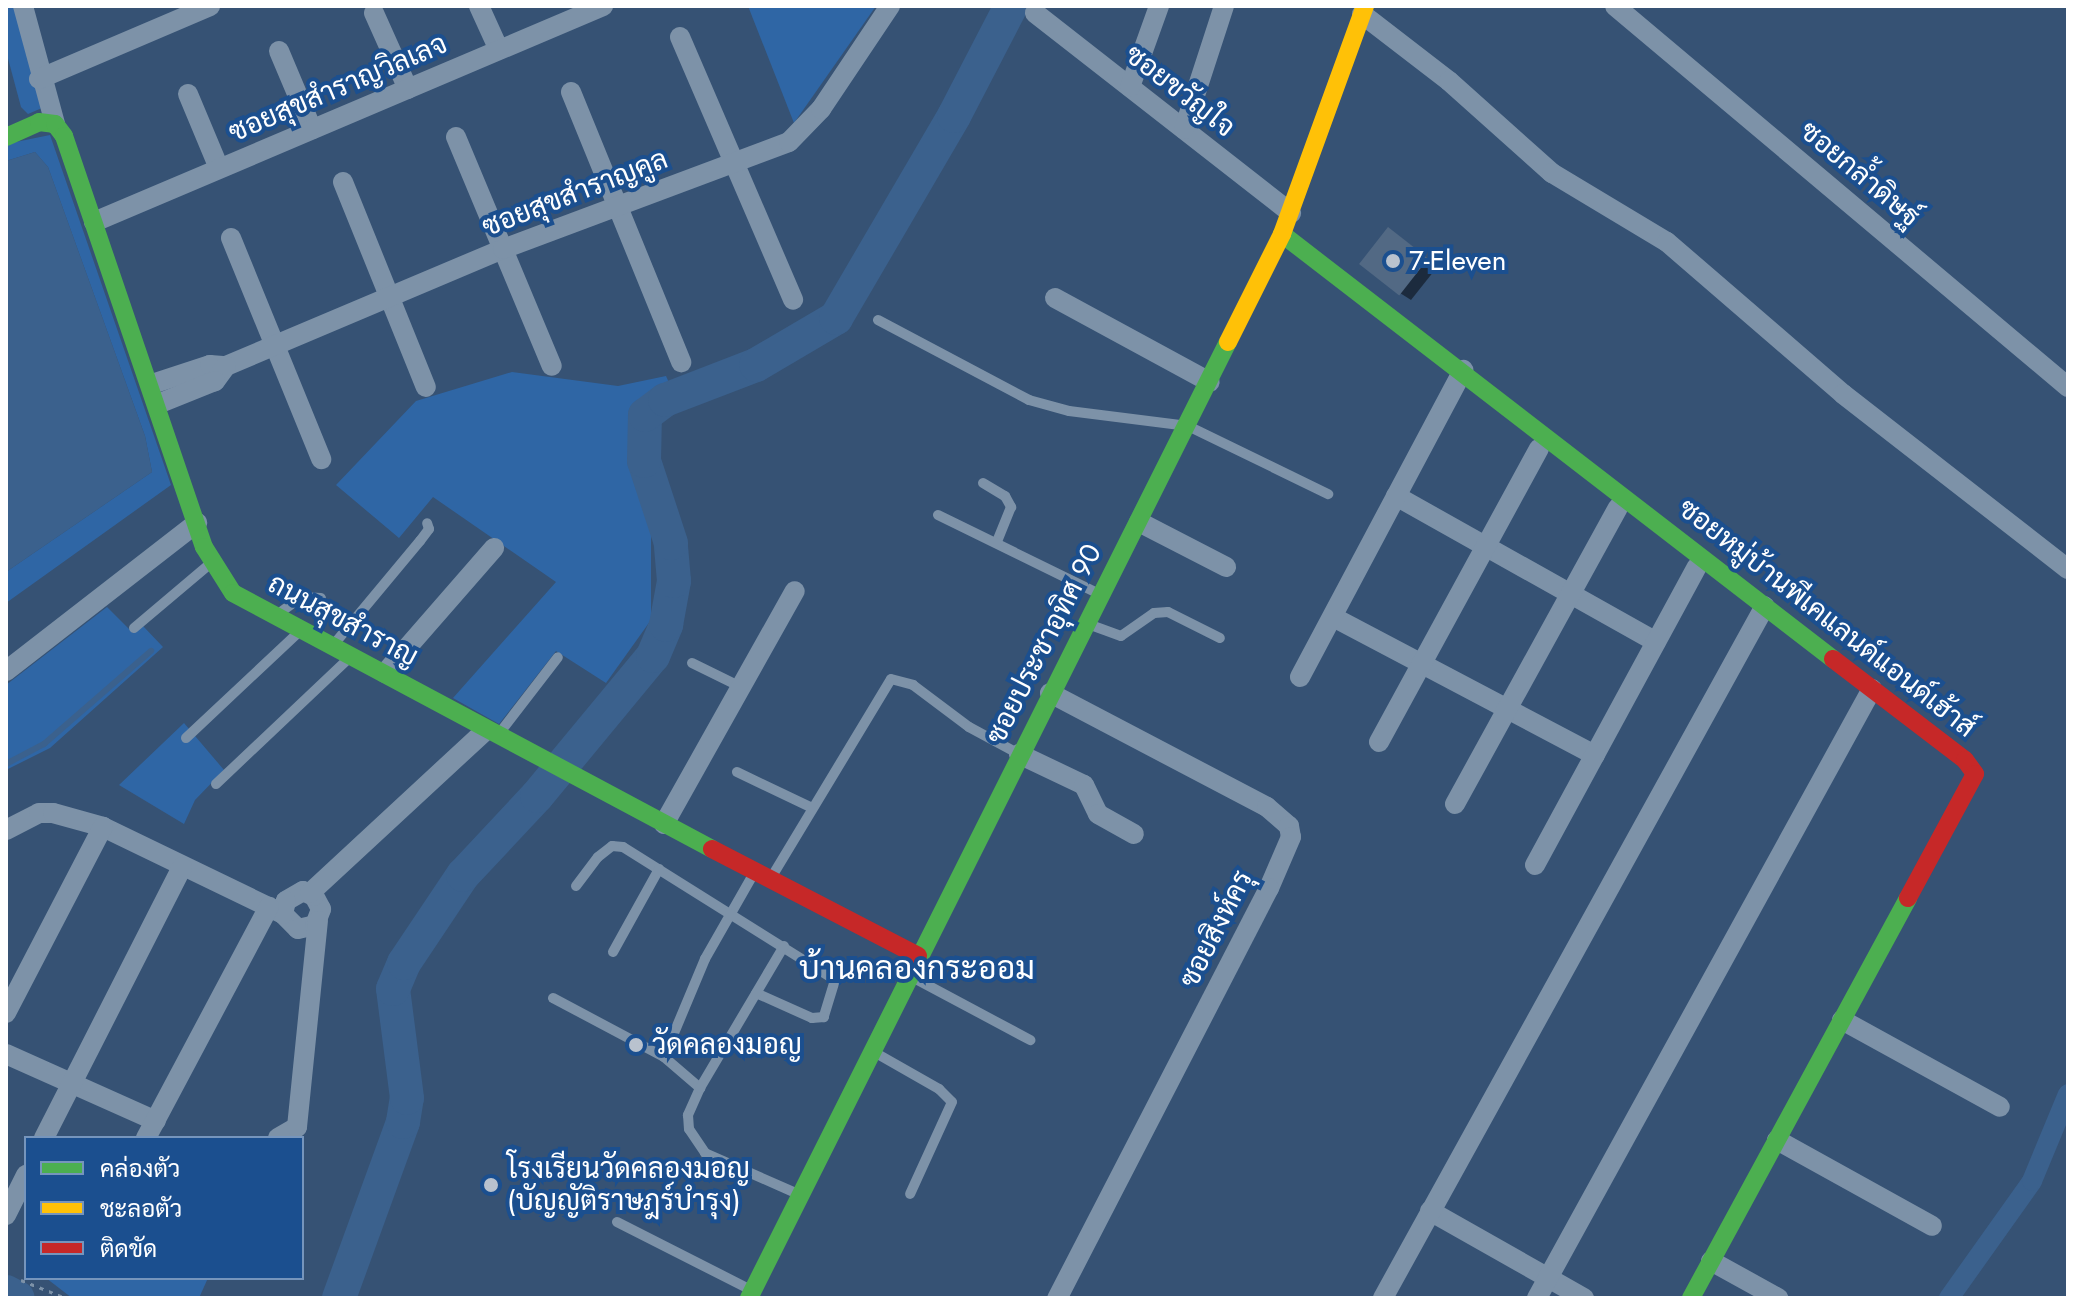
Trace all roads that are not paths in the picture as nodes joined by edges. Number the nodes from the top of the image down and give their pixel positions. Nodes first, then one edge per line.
1 (23, 6) edge
2 (210, 6) edge
3 (479, 6) edge
4 (890, 6) edge
5 (1159, 6) edge
6 (1224, 6) edge
7 (1615, 6) edge
8 (592, 8) edge
9 (1363, 10) edge
10 (374, 13) dead end
11 (1035, 13) dead end
12 (680, 37) dead end
13 (499, 50) junction
14 (279, 51) dead end
15 (39, 79) junction
16 (1130, 87) junction
17 (408, 89) junction
18 (571, 92) dead end
19 (188, 94) dead end
20 (55, 124) junction
21 (312, 129) junction
22 (1184, 129) junction
23 (6, 137) edge
24 (456, 137) dead end
25 (732, 164) junction
26 (219, 168) junction
27 (343, 182) dead end
28 (617, 205) junction
29 (1291, 213) junction
30 (94, 222) junction
31 (1282, 234) junction
32 (231, 238) dead end
33 (503, 249) junction
34 (389, 295) junction
35 (1055, 298) dead end
36 (793, 300) dead end
37 (878, 320) dead end
38 (274, 344) junction
39 (681, 362) dead end
40 (226, 366) junction
41 (552, 366) dead end
42 (1463, 370) junction
43 (1210, 382) junction
44 (152, 384) junction
45 (426, 387) dead end
46 (2068, 387) edge
47 (158, 404) junction
48 (1188, 426) junction
49 (1539, 449) dead end
50 (321, 459) dead end
51 (983, 483) dead end
52 (1328, 494) dead end
53 (1396, 496) junction
54 (1618, 508) dead end
55 (938, 515) dead end
56 (1139, 522) junction
57 (197, 523) junction
58 (427, 523) dead end
59 (997, 542) junction
60 (1486, 546) junction
61 (494, 548) dead end
62 (211, 563) junction
63 (1226, 567) dead end
64 (1697, 567) dead end
65 (2068, 569) edge
66 (795, 591) dead end
67 (1570, 594) junction
68 (1101, 595) junction
69 (321, 598) dead end
70 (1765, 606) junction
71 (276, 616) junction
72 (1333, 617) junction
73 (1086, 624) junction
74 (134, 628) dead end
75 (302, 629) junction
76 (1220, 638) dead end
77 (1656, 642) junction
78 (333, 645) junction
79 (352, 656) junction
80 (558, 657) dead end
81 (692, 663) dead end
82 (1422, 663) junction
83 (6, 671) edge
84 (385, 673) junction
85 (1300, 677) dead end
86 (741, 687) junction
87 (1872, 689) junction
88 (1050, 693) junction
89 (1507, 707) junction
90 (490, 734) junction
91 (186, 738) dead end
92 (1379, 742) dead end
93 (1019, 754) junction
94 (1595, 755) junction
95 (737, 772) dead end
96 (216, 784) dead end
97 (1455, 804) dead end
98 (812, 808) junction
99 (664, 824) junction
100 (103, 827) junction
101 (6, 830) edge
102 (1134, 834) dead end
103 (1535, 865) dead end
104 (182, 867) junction
105 (659, 869) junction
106 (762, 876) junction
107 (576, 886) dead end
108 (310, 893) junction
109 (276, 910) junction
110 (732, 913) junction
111 (318, 921) junction
112 (784, 946) junction
113 (613, 952) dead end
114 (918, 956) junction
115 (908, 975) junction
116 (756, 993) junction
117 (553, 998) dead end
118 (6, 1013) edge
119 (1842, 1020) junction
120 (1030, 1040) dead end
121 (872, 1051) junction
122 (6, 1054) edge
123 (664, 1057) junction
124 (72, 1083) junction
125 (700, 1088) junction
126 (2000, 1107) dead end
127 (151, 1129) edge
128 (45, 1136) edge
129 (281, 1136) edge
130 (1777, 1140) junction
131 (24, 1179) edge
132 (910, 1194) dead end
133 (800, 1195) junction
134 (1430, 1211) junction
135 (6, 1215) edge
136 (617, 1222) dead end
137 (1932, 1226) dead end
138 (1711, 1261) junction
139 (1548, 1278) junction
140 (751, 1294) edge
141 (1057, 1298) edge
142 (1383, 1298) edge
143 (1537, 1298) edge
144 (1584, 1298) edge
145 (1691, 1298) edge
146 (1778, 1298) edge

1 - 15 street
2 - 15 street
3 - 13 street
4 - 25 street, ซอยสุขสำราญคูล
5 - 16 street
6 - 22 street
7 - 46 street, ซอยกล้ำดิษฐ์
8 - 13 street, ซอยสุขสำราญวิลเลจ
9 - 29 street, ซอยประชาอุทิศ 90
9 - 65 street
10 - 17 street
11 - 16 street, ซอยขวัญใจ
12 - 25 street
13 - 17 street, ซอยสุขสำราญวิลเลจ
14 - 21 street
15 - 20 street
16 - 22 street, ซอยขวัญใจ
17 - 21 street, ซอยสุขสำราญวิลเลจ
18 - 28 street
19 - 26 street
20 - 23 street
20 - 30 street, ถนนสุขสำราญ
21 - 26 street, ซอยสุขสำราญวิลเลจ
22 - 29 street, ซอยขวัญใจ
24 - 33 street
25 - 28 street, ซอยสุขสำราญคูล
25 - 36 street
26 - 30 street, ซอยสุขสำราญวิลเลจ
27 - 34 street
28 - 33 street, ซอยสุขสำราญคูล
28 - 39 street
29 - 31 street, ซอยประชาอุทิศ 90
30 - 44 street, ถนนสุขสำราญ
31 - 42 street, ซอยหมู่บ้านพีเคแลนด์แอนด์เฮ้าส์
31 - 43 street, ซอยประชาอุทิศ 90
32 - 38 street
33 - 34 street, ซอยสุขสำราญคูล
33 - 41 street
34 - 38 street, ซอยสุขสำราญคูล
34 - 45 street
35 - 43 street
37 - 48 lane
38 - 40 street, ซอยสุขสำราญคูล
38 - 50 street
40 - 44 street, ซอยสุขสำราญคูล
40 - 47 street, ซอยสุขสำราญคูล
42 - 53 street
42 - 70 street, ซอยหมู่บ้านพีเคแลนด์แอนด์เฮ้าส์
43 - 48 street, ซอยประชาอุทิศ 90
44 - 47 street, ถนนสุขสำราญ
47 - 57 street, ถนนสุขสำราญ
48 - 52 lane
48 - 56 street, ซอยประชาอุทิศ 90
49 - 60 street
51 - 59 lane
53 - 60 street
53 - 72 street
54 - 67 street
55 - 59 lane
56 - 63 street
56 - 68 street, ซอยประชาอุทิศ 90
57 - 62 street, ถนนสุขสำราญ
57 - 83 street
58 - 78 lane
59 - 68 lane
60 - 67 street
60 - 82 street
61 - 84 street
62 - 71 street, ถนนสุขสำราญ
62 - 74 lane
64 - 77 street
66 - 86 street
67 - 77 street
67 - 89 street
68 - 73 street, ซอยประชาอุทิศ 90
69 - 71 lane
70 - 87 street, ซอยหมู่บ้านพีเคแลนด์แอนด์เฮ้าส์
70 - 134 street
71 - 75 street, ถนนสุขสำราญ
72 - 82 street
72 - 85 street
73 - 76 lane
73 - 88 street, ซอยประชาอุทิศ 90
75 - 78 street, ถนนสุขสำราญ
75 - 91 lane
77 - 94 street
78 - 79 street, ถนนสุขสำราญ
79 - 84 street, ถนนสุขสำราญ
79 - 96 lane
80 - 90 lane
81 - 86 lane
82 - 89 street
82 - 92 street
84 - 90 street, ถนนสุขสำราญ
86 - 99 street
87 - 119 street, ซอยหมู่บ้านพีเคแลนด์แอนด์เฮ้าส์
87 - 139 street
88 - 93 street, ซอยประชาอุทิศ 90
88 - 141 street, ซอยสิงห์ครุ
89 - 94 street
89 - 97 street
90 - 99 street, ถนนสุขสำราญ
90 - 108 street
93 - 98 lane
93 - 102 street
93 - 114 street, ซอยประชาอุทิศ 90
94 - 103 street
95 - 98 lane
98 - 106 lane
99 - 106 street, ถนนสุขสำราญ
100 - 101 street
100 - 104 street
100 - 118 street
104 - 109 street
104 - 124 street
105 - 107 lane
105 - 110 lane
105 - 113 lane
106 - 110 lane
106 - 114 street, ถนนสุขสำราญ
108 - 109 street
108 - 111 street
109 - 111 street
109 - 127 street
110 - 112 lane
110 - 123 lane
111 - 129 street
112 - 116 lane
112 - 116 lane
114 - 115 street, ซอยประชาอุทิศ 90
115 - 120 lane
115 - 121 street, ซอยประชาอุทิศ 90
116 - 125 lane
117 - 123 lane
119 - 126 street
119 - 130 street, ซอยหมู่บ้านพีเคแลนด์แอนด์เฮ้าส์
121 - 132 lane
121 - 133 street, ซอยประชาอุทิศ 90
122 - 124 street
123 - 125 lane
124 - 127 street
124 - 128 street
125 - 133 lane
130 - 137 street
130 - 138 street, ซอยหมู่บ้านพีเคแลนด์แอนด์เฮ้าส์
131 - 135 street
133 - 140 street, ซอยประชาอุทิศ 90
134 - 139 street
134 - 142 street
136 - 140 lane
138 - 145 street, ซอยหมู่บ้านพีเคแลนด์แอนด์เฮ้าส์
138 - 146 street
139 - 143 street
139 - 144 street

